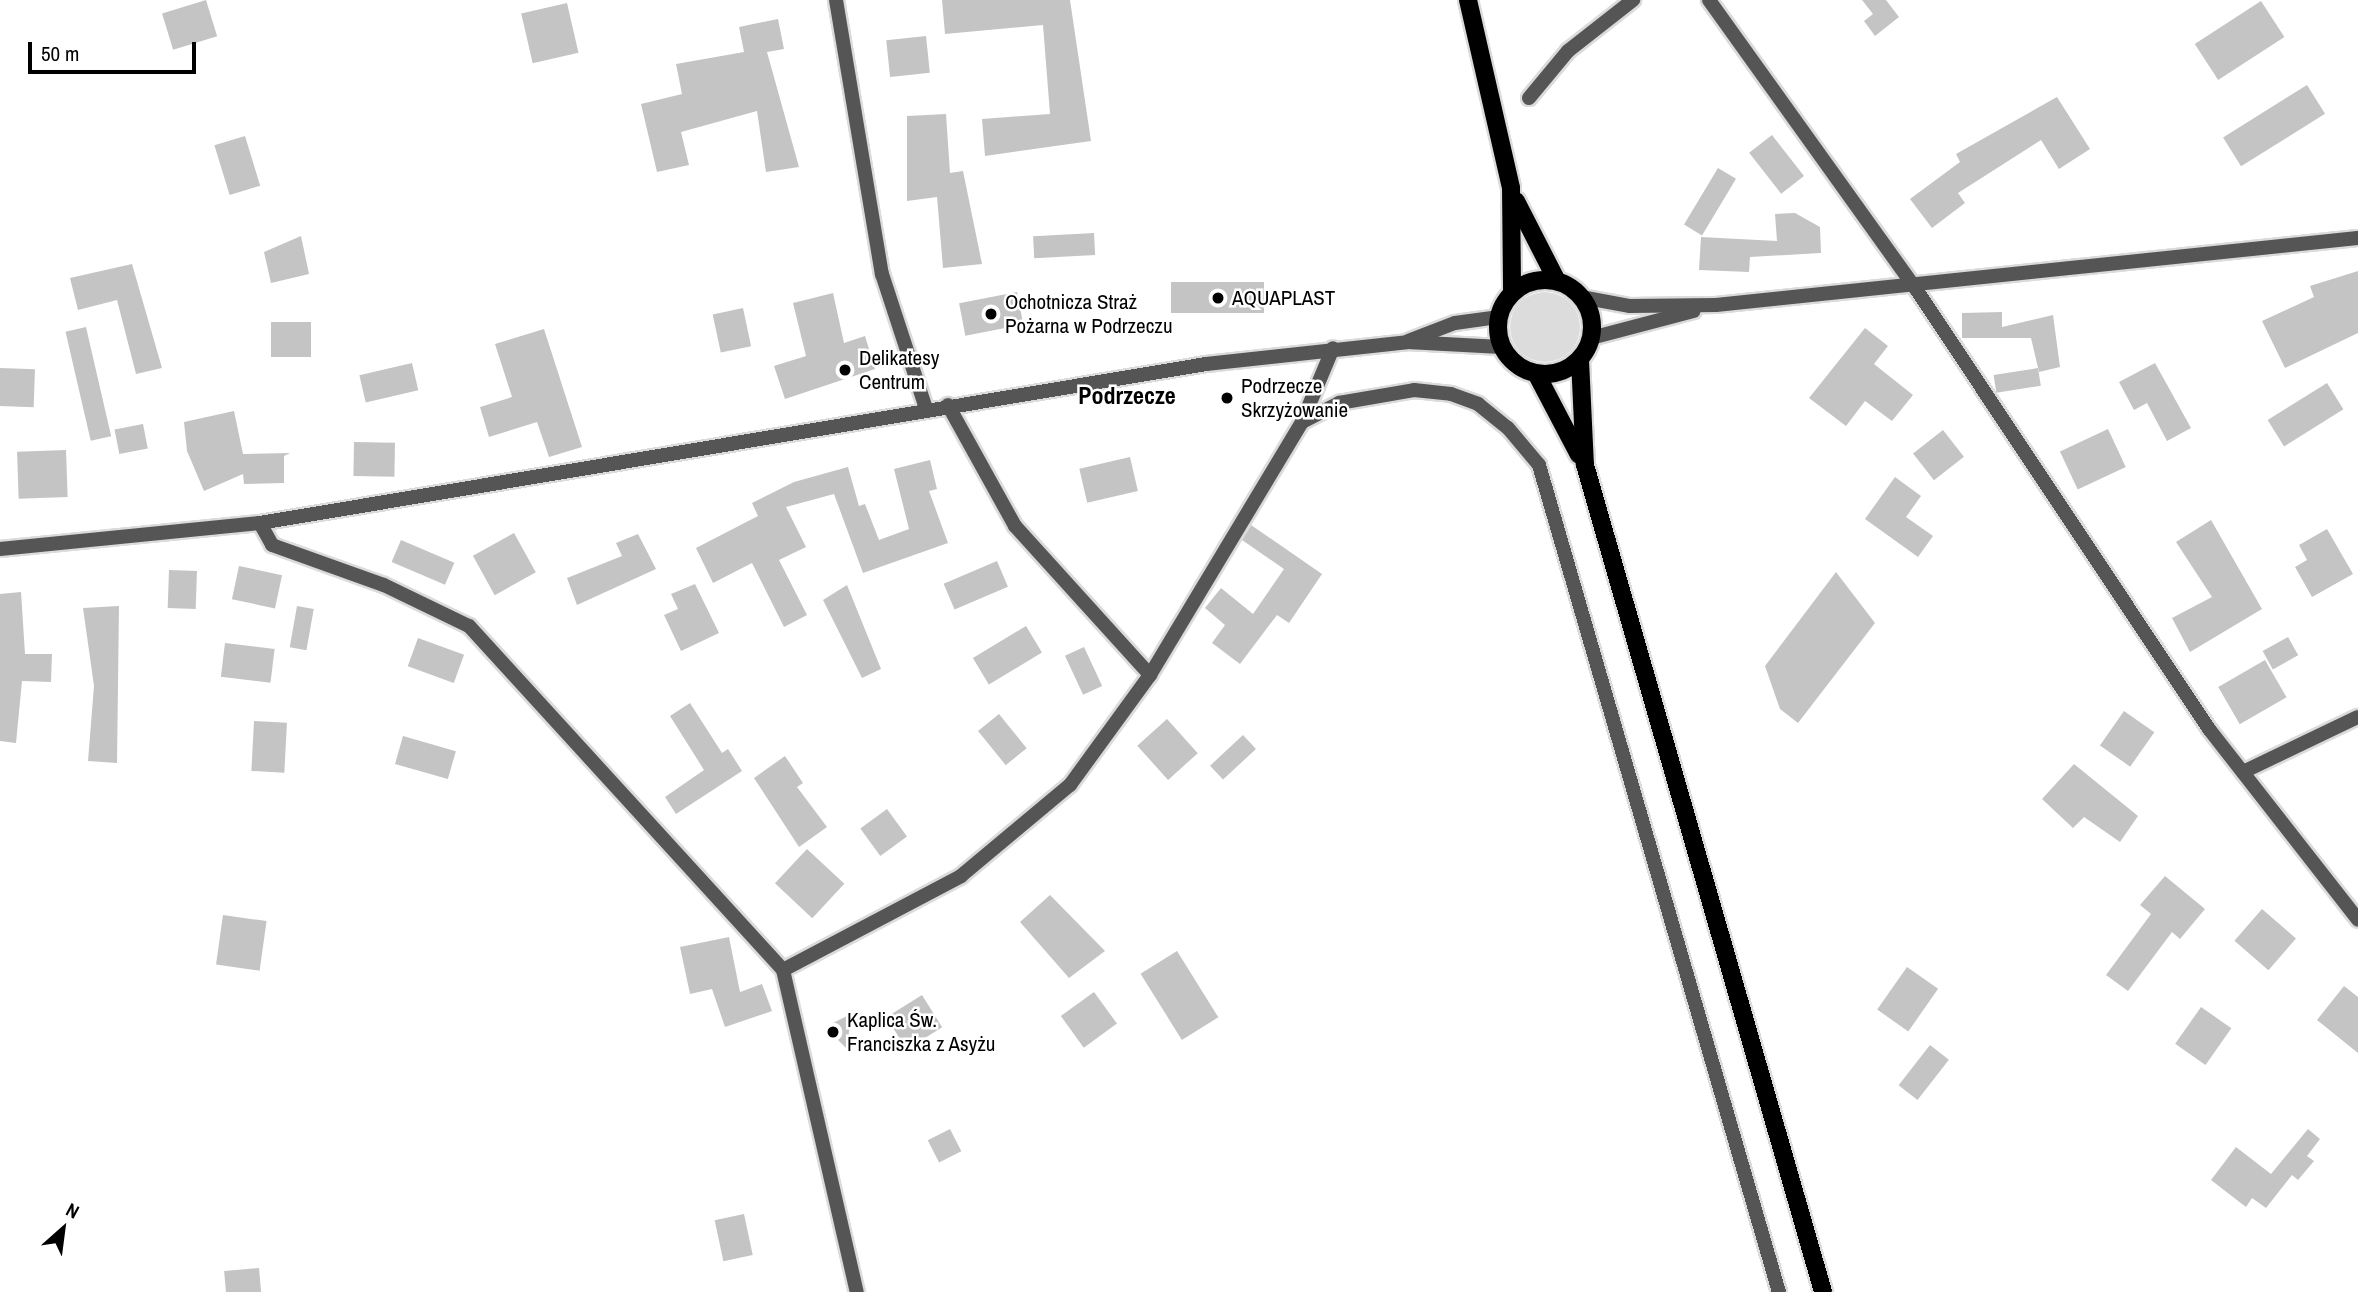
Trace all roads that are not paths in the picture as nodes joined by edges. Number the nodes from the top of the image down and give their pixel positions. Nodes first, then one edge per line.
1 (836, 0) edge
2 (1468, 0) edge
3 (1633, 0) edge
4 (1709, 0) edge
5 (1529, 98) dead end
6 (1511, 188) junction
7 (2358, 237) edge
8 (1557, 281) junction
9 (1916, 289) junction
10 (1512, 292) junction
11 (1581, 297) junction
12 (1716, 305) junction
13 (1498, 317) junction
14 (1591, 338) junction
15 (1407, 342) junction
16 (1501, 347) junction
17 (1333, 348) junction
18 (1580, 360) junction
19 (1537, 375) junction
20 (948, 405) junction
21 (926, 409) junction
22 (1302, 422) junction
23 (1585, 465) junction
24 (260, 523) junction
25 (0, 549) edge
26 (1150, 675) junction
27 (2358, 717) edge
28 (2243, 772) junction
29 (2358, 920) edge
30 (783, 970) junction
31 (857, 1292) edge
32 (1779, 1292) edge
33 (1823, 1292) edge

1 - 21 street
2 - 6 main road
3 - 5 street
4 - 9 street
6 - 8 main road
6 - 10 main road
7 - 9 street
8 - 10 main road
8 - 11 main road
9 - 12 street
9 - 28 street
10 - 13 main road
11 - 12 street
11 - 14 main road
12 - 14 street
13 - 15 street
13 - 16 main road
14 - 18 main road
15 - 16 street
15 - 17 street
16 - 19 main road
17 - 20 street
17 - 22 street
18 - 19 main road
18 - 23 main road
19 - 23 main road
20 - 21 street
20 - 26 street
21 - 24 street
22 - 26 street
22 - 32 street
23 - 33 main road
24 - 25 street
24 - 30 street
26 - 30 street
27 - 28 street
28 - 29 street
30 - 31 street

